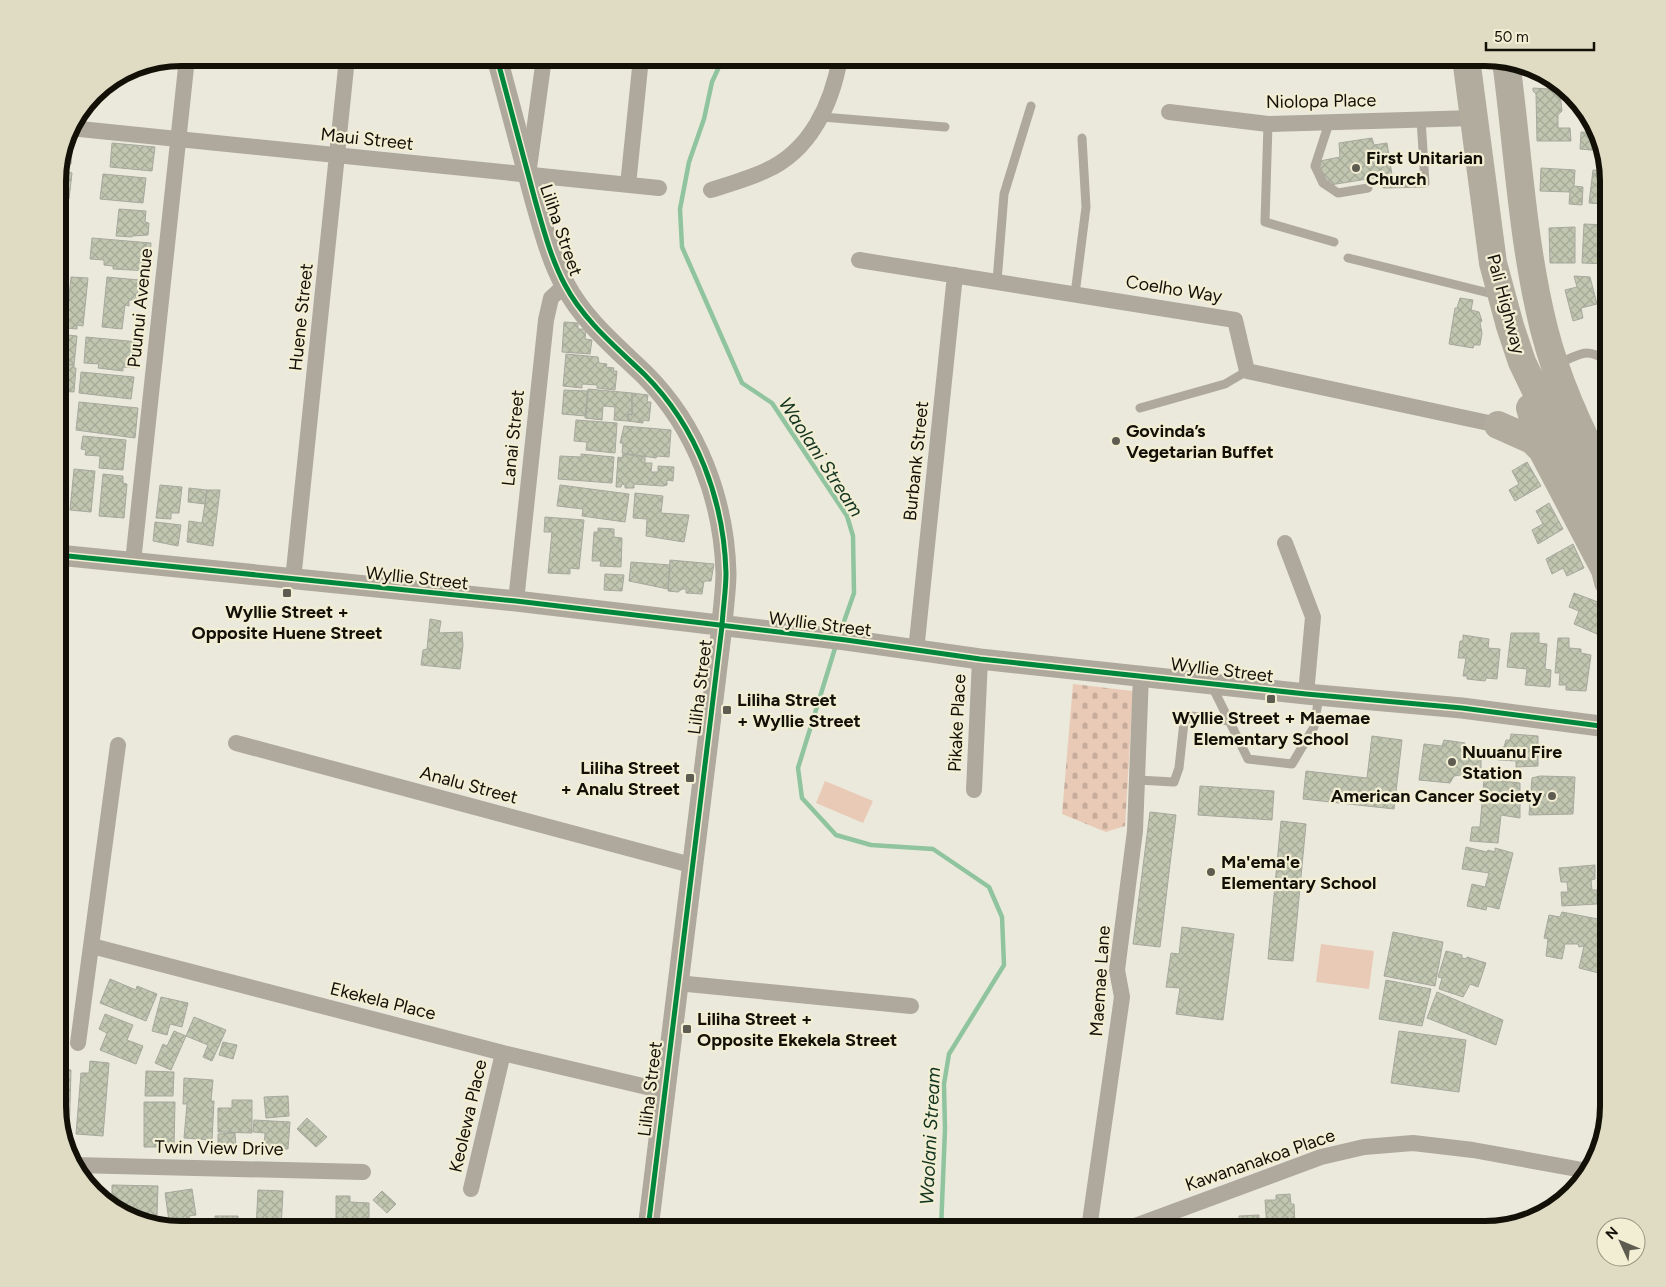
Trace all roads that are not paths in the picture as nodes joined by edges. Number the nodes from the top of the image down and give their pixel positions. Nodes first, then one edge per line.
1 (186, 66) edge
2 (347, 66) edge
3 (500, 66) edge
4 (543, 66) edge
5 (640, 66) edge
6 (838, 66) edge
7 (1467, 66) edge
8 (1507, 68) edge
9 (1031, 106) dead end
10 (1169, 112) dead end
11 (822, 118) junction
12 (1474, 118) junction
13 (1421, 119) junction
14 (1329, 123) junction
15 (1268, 124) junction
16 (945, 127) dead end
17 (79, 129) edge
18 (178, 138) junction
19 (1082, 138) dead end
20 (338, 156) junction
21 (528, 176) junction
22 (1385, 184) dead end
23 (628, 186) junction
24 (659, 188) dead end
25 (1368, 188) dead end
26 (711, 190) dead end
27 (1334, 242) dead end
28 (1348, 258) dead end
29 (859, 260) dead end
30 (955, 274) junction
31 (997, 281) junction
32 (565, 285) junction
33 (1076, 294) junction
34 (1502, 296) junction
35 (1600, 355) edge
36 (1522, 362) junction
37 (1555, 365) junction
38 (1247, 371) junction
39 (1525, 391) junction
40 (1140, 408) dead end
41 (1498, 425) junction
42 (1582, 435) junction
43 (1542, 450) junction
44 (1600, 457) edge
45 (1600, 468) edge
46 (1600, 518) edge
47 (1285, 543) dead end
48 (66, 556) edge
49 (1600, 560) edge
50 (133, 562) junction
51 (294, 580) junction
52 (516, 602) junction
53 (722, 626) junction
54 (916, 651) junction
55 (980, 659) junction
56 (1141, 675) junction
57 (1211, 683) junction
58 (1313, 695) junction
59 (1229, 720) junction
60 (1600, 726) edge
61 (236, 743) dead end
62 (118, 745) dead end
63 (1138, 780) junction
64 (974, 790) dead end
65 (691, 865) junction
66 (92, 946) junction
67 (677, 983) junction
68 (911, 1006) dead end
69 (78, 1043) dead end
70 (503, 1053) junction
71 (664, 1091) junction
72 (83, 1164) edge
73 (1580, 1170) edge
74 (363, 1172) dead end
75 (472, 1189) dead end
76 (649, 1221) edge
77 (1090, 1221) edge
78 (1151, 1221) edge

1 - 18 street, Puunui Avenue
2 - 20 street, Huene Street
3 - 21 street, Liliha Street
4 - 21 street
5 - 23 street
6 - 11 street
7 - 12 highway, Pali Highway
8 - 37 highway, Pali Highway
9 - 31 lane
10 - 15 street, Niolopa Place
11 - 16 lane
11 - 26 street
12 - 13 street, Niolopa Place
12 - 34 highway, Pali Highway
13 - 14 street, Niolopa Place
13 - 22 lane
14 - 15 street, Niolopa Place
14 - 25 lane
15 - 27 lane
17 - 18 street, Maui Street
18 - 20 street, Maui Street
18 - 50 street, Puunui Avenue
19 - 33 lane
20 - 21 street, Maui Street
20 - 51 street, Huene Street
21 - 23 street, Maui Street
21 - 32 street, Liliha Street
23 - 24 street, Maui Street
28 - 34 lane
29 - 30 street, Coelho Way
30 - 31 street, Coelho Way
30 - 54 street, Burbank Street
31 - 33 street, Coelho Way
32 - 52 street, Lanai Street
32 - 53 street, Liliha Street
33 - 38 street, Coelho Way
34 - 36 highway, Pali Highway
35 - 37 lane
36 - 39 highway
36 - 46 highway, Pali Highway
37 - 42 highway, Pali Highway
38 - 40 lane
38 - 41 street
39 - 41 highway
39 - 43 highway
41 - 43 highway
42 - 44 highway
42 - 45 highway, Pali Highway
43 - 49 highway
47 - 58 street
48 - 50 street, Wyllie Street
50 - 51 street, Wyllie Street
51 - 52 street, Wyllie Street
52 - 53 street, Wyllie Street
53 - 54 street, Wyllie Street
53 - 65 street, Liliha Street
54 - 55 street, Wyllie Street
55 - 56 street, Wyllie Street
55 - 64 street, Pikake Place
56 - 57 street, Wyllie Street
56 - 63 street, Maemae Lane
57 - 58 street, Wyllie Street
57 - 59 lane
58 - 59 lane
58 - 60 street, Wyllie Street
59 - 63 lane
61 - 65 street, Analu Street
62 - 66 street
63 - 77 street, Maemae Lane
65 - 67 street, Liliha Street
66 - 69 street
66 - 70 street, Ekekela Place
67 - 68 street
67 - 71 street, Liliha Street
70 - 71 street, Ekekela Place
70 - 75 street, Keolewa Place
71 - 76 street, Liliha Street
72 - 74 street, Twin View Drive
73 - 78 street, Kawananakoa Place

